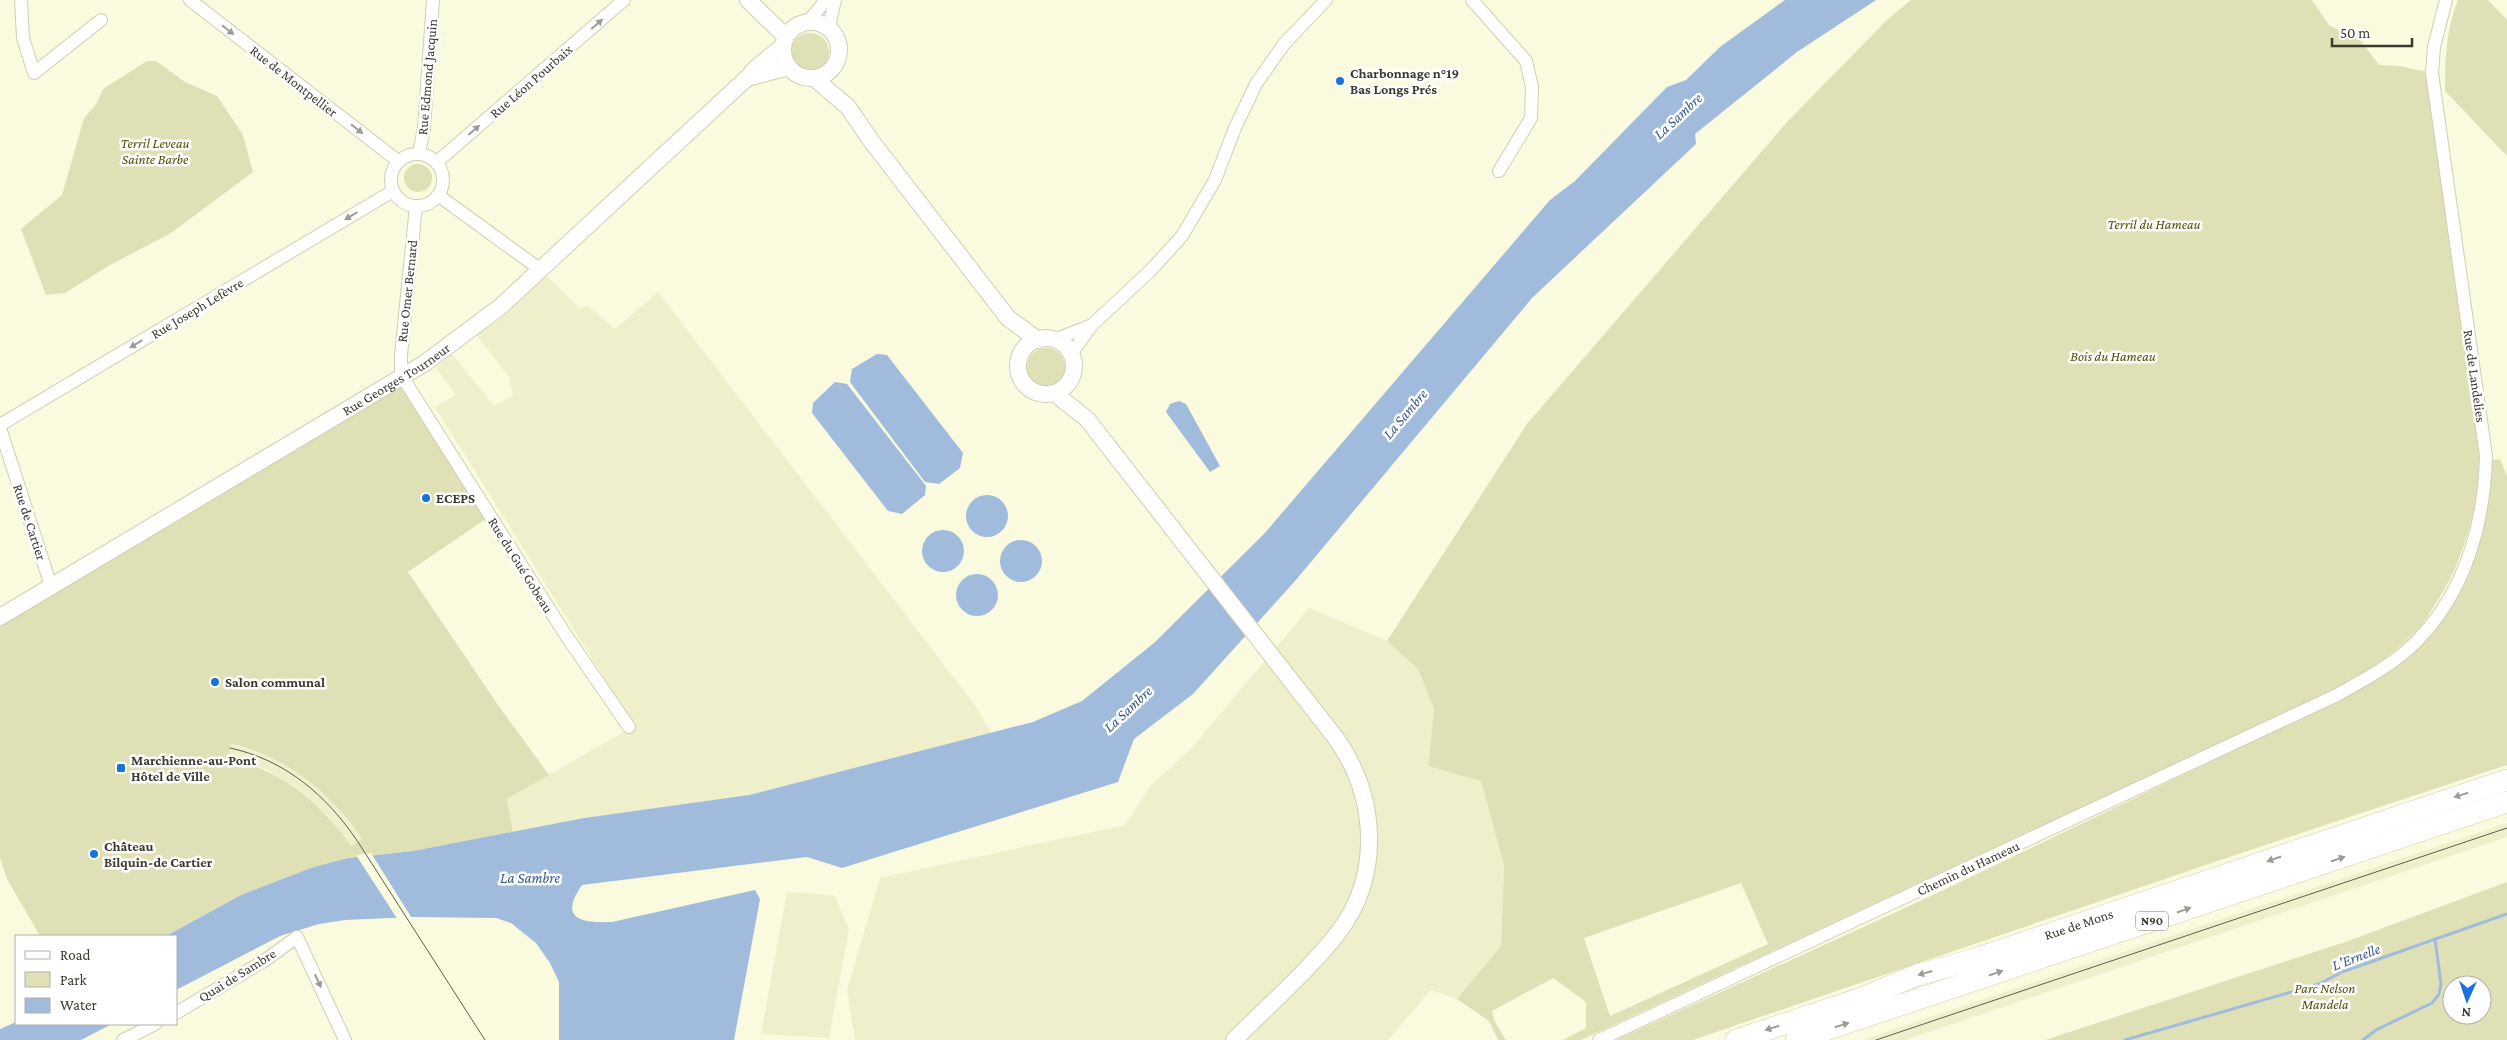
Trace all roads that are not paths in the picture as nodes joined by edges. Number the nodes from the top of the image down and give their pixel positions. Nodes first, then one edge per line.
1 (20, 0) edge
2 (190, 0) edge
3 (433, 0) edge
4 (624, 0) edge
5 (748, 0) edge
6 (826, 0) edge
7 (835, 0) edge
8 (1326, 0) edge
9 (1472, 0) edge
10 (2446, 0) edge
11 (101, 20) dead end
12 (807, 23) junction
13 (831, 31) junction
14 (784, 42) junction
15 (834, 66) junction
16 (789, 67) junction
17 (747, 78) junction
18 (814, 78) junction
19 (848, 107) junction
20 (419, 153) junction
21 (398, 162) junction
22 (437, 162) junction
23 (1499, 171) dead end
24 (393, 192) junction
25 (439, 196) junction
26 (416, 206) junction
27 (542, 270) junction
28 (1008, 318) junction
29 (1092, 324) junction
30 (1046, 340) junction
31 (1022, 352) junction
32 (1071, 354) junction
33 (401, 375) junction
34 (1071, 380) junction
35 (1054, 393) junction
36 (1087, 419) junction
37 (0, 427) edge
38 (51, 586) junction
39 (0, 617) edge
40 (2337, 695) joint
41 (629, 727) dead end
42 (2507, 780) edge
43 (2507, 802) edge
44 (178, 1012) edge
45 (153, 1025) edge
46 (123, 1040) edge
47 (346, 1040) edge
48 (1234, 1040) edge
49 (1599, 1040) edge
50 (1736, 1040) edge
51 (1796, 1040) edge

1 - 11 street
2 -> 21 street, Rue de Montpellier
3 - 20 street, Rue Edmond Jacquin
22 -> 4 street, Rue Léon Pourbaix
5 - 14 street
6 - 12 street
7 - 13 street
8 - 29 street
9 - 23 street
10 - 40 street, Rue de Landelies
12 - 13 street
12 - 14 street
13 - 15 street
14 - 16 street
14 - 17 street, Rue Georges Tourneur
15 - 18 street
15 - 19 street
16 - 17 street, Rue Georges Tourneur
16 - 18 street
17 - 27 street, Rue Georges Tourneur
18 - 19 street
19 - 28 street
20 - 21 street
20 - 22 street
21 - 24 street
22 - 25 street
24 - 26 street
24 -> 37 street, Rue Joseph Lefèvre
25 - 26 street
25 - 27 street
26 - 33 street, Rue Omer Bernard
27 - 33 street, Rue Georges Tourneur
28 - 30 street
28 - 31 street
29 - 30 street
29 - 32 street
30 - 31 street
30 - 32 street
31 - 35 street
32 - 34 street
33 - 38 street, Rue Georges Tourneur
33 - 41 street, Rue du Gué Gobeau
34 - 35 street
34 - 36 street
35 - 36 street
36 - 48 street
37 - 38 street, Rue de Cartier
38 - 39 street, Rue Georges Tourneur
40 - 49 street, Chemin du Hameau
42 -> 50 highway, Rue de Mons / N90
51 -> 43 highway, Rue de Mons / N90
44 -> 47 street, Quai de Sambre
45 - 46 street

